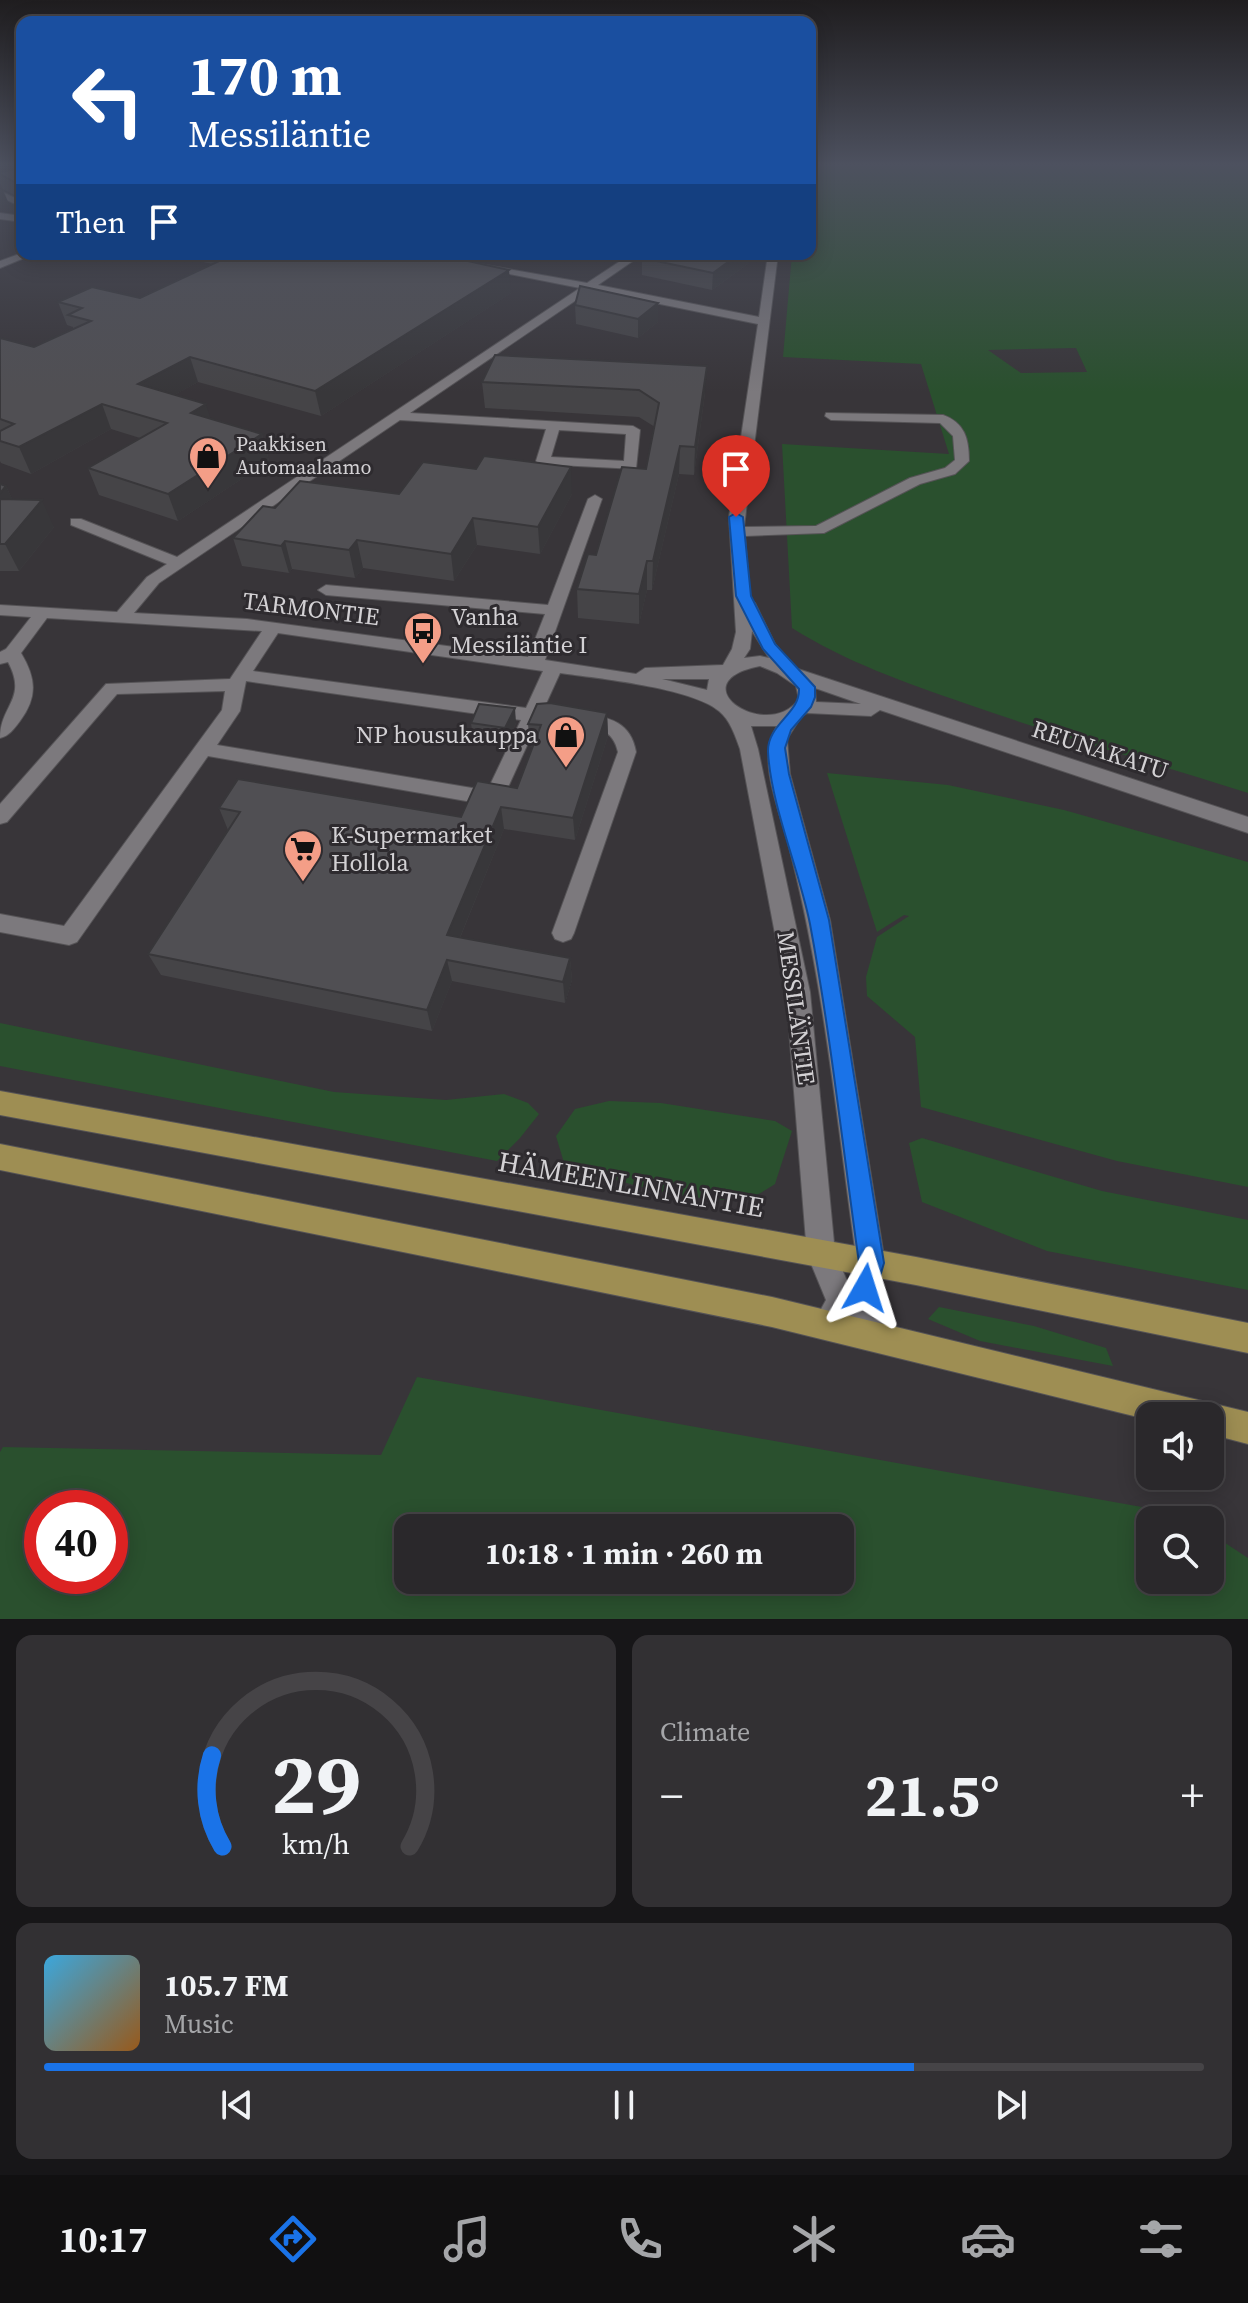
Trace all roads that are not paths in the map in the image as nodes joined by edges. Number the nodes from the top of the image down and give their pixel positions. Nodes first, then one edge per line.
1 (629, 260) edge
2 (772, 260) edge
3 (468, 263) edge
4 (589, 287) junction
5 (761, 321) junction
6 (397, 416) junction
7 (831, 416) dead end
8 (553, 426) junction
9 (595, 499) dead end
10 (76, 522) dead end
11 (738, 532) junction
12 (179, 563) junction
13 (326, 590) dead end
14 (743, 596) junction
15 (0, 610) edge
16 (552, 610) junction
17 (43, 612) junction
18 (121, 617) junction
19 (273, 628) junction
20 (6, 656) edge
21 (535, 663) junction
22 (554, 666) junction
23 (726, 670) junction
24 (795, 673) junction
25 (615, 675) junction
26 (238, 680) junction
27 (725, 708) junction
28 (550, 709) junction
29 (798, 711) junction
30 (937, 724) junction
31 (0, 732) edge
32 (203, 749) junction
33 (0, 817) edge
34 (1248, 825) edge
35 (0, 923) edge
36 (563, 933) dead end
37 (0, 1103) edge
38 (0, 1157) edge
39 (821, 1254) junction
40 (871, 1263) junction
41 (844, 1307) junction
42 (807, 1321) junction
43 (1248, 1338) edge
44 (880, 1340) junction
45 (1139, 1402) edge
46 (1224, 1422) edge
47 (1248, 1428) edge

1 - 4 street
2 - 5 street
3 - 4 street
4 - 5 street
4 - 6 street
5 - 11 street
6 - 8 street
6 - 12 street
7 - 11 street
8 - 8 street
9 - 16 street
10 - 12 street
11 - 14 street
12 - 18 street
13 - 16 street
14 - 23 street
14 - 24 street
15 - 17 street, TARMONTIE
16 - 21 street
17 - 18 street, TARMONTIE
17 - 20 street
18 - 19 street, TARMONTIE
19 - 21 street, TARMONTIE
19 - 26 street
20 - 31 street
21 - 22 street, TARMONTIE
22 - 25 street, TARMONTIE
22 - 28 street
23 - 24 street
23 - 25 street, TARMONTIE
23 - 27 street
24 - 29 street
24 - 30 street, REUNAKATU
25 - 27 street, TARMONTIE
26 - 28 street
26 - 32 street
26 - 33 street
27 - 29 street
27 - 39 street, MESSILÄNTIE
28 - 32 street
28 - 36 street
29 - 30 street, REUNAKATU
29 - 40 street, MESSILÄNTIE
30 - 34 street, REUNAKATU
32 - 35 street
37 - 39 main road, HÄMEENLINNANTIE
38 - 42 main road
39 - 40 main road, HÄMEENLINNANTIE
39 - 41 street, MESSILÄNTIE
40 - 41 street
40 - 43 main road, HÄMEENLINNANTIE
41 - 42 street
41 - 44 street, MESSILÄNTIE
42 - 44 main road
44 - 45 main road
46 - 47 main road

